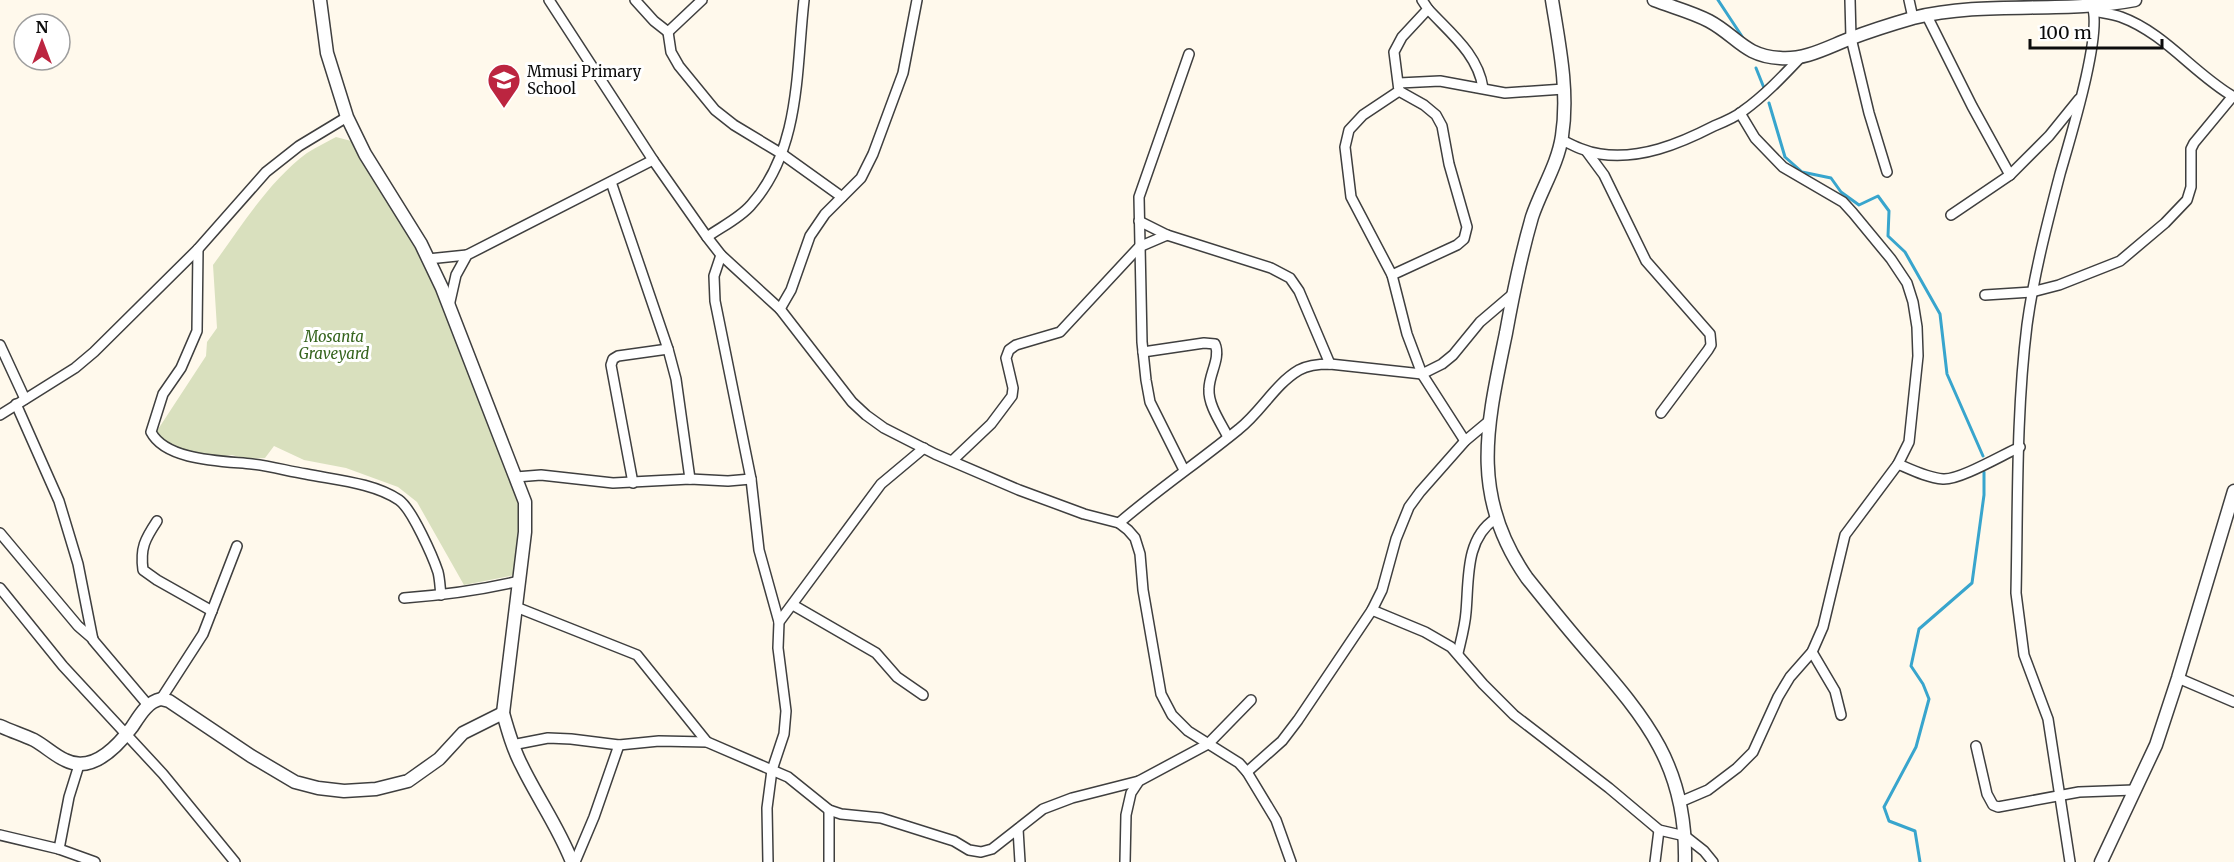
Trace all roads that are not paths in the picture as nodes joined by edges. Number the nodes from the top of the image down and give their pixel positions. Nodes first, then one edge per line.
1 (320, 0) edge
2 (549, 0) edge
3 (635, 0) edge
4 (702, 0) edge
5 (804, 0) edge
6 (917, 0) edge
7 (1422, 0) edge
8 (1552, 0) edge
9 (1654, 0) edge
10 (1850, 0) edge
11 (1909, 0) edge
12 (2135, 0) edge
13 (1994, 3) edge
14 (2098, 6) edge
15 (1428, 9) junction
16 (1926, 14) junction
17 (1912, 18) junction
18 (668, 32) junction
19 (1851, 38) junction
20 (1189, 54) dead end
21 (1800, 58) junction
22 (1399, 87) junction
23 (1483, 88) junction
24 (1564, 90) junction
25 (2080, 97) junction
26 (2233, 97) edge
27 (1740, 114) junction
28 (346, 117) junction
29 (1562, 140) junction
30 (1587, 152) junction
31 (782, 154) junction
32 (653, 160) junction
33 (1887, 172) dead end
34 (2010, 175) junction
35 (611, 182) junction
36 (843, 197) junction
37 (1952, 215) dead end
38 (1139, 221) junction
39 (1167, 235) junction
40 (707, 237) junction
41 (1139, 247) junction
42 (198, 249) junction
43 (466, 255) junction
44 (721, 255) junction
45 (428, 259) junction
46 (1392, 275) junction
47 (2032, 292) junction
48 (1514, 293) junction
49 (1986, 295) dead end
50 (449, 306) junction
51 (780, 309) junction
52 (0, 345) edge
53 (668, 349) junction
54 (1143, 352) junction
55 (1330, 364) junction
56 (1422, 374) junction
57 (21, 402) junction
58 (1661, 413) dead end
59 (0, 415) edge
60 (1489, 421) junction
61 (1228, 437) junction
62 (1465, 441) junction
63 (2020, 447) junction
64 (924, 448) junction
65 (952, 460) junction
66 (1899, 464) junction
67 (1184, 470) junction
68 (516, 477) junction
69 (690, 479) junction
70 (752, 479) junction
71 (633, 483) junction
72 (2234, 491) edge
73 (1495, 519) junction
74 (157, 521) dead end
75 (1119, 523) junction
76 (0, 533) edge
77 (237, 546) dead end
78 (519, 580) junction
79 (0, 588) edge
80 (441, 595) junction
81 (404, 598) dead end
82 (793, 605) junction
83 (516, 607) junction
84 (1372, 610) junction
85 (212, 611) junction
86 (779, 622) junction
87 (93, 640) junction
88 (1812, 652) junction
89 (1458, 653) junction
90 (2178, 678) junction
91 (922, 695) dead end
92 (161, 699) junction
93 (1251, 700) dead end
94 (2234, 702) edge
95 (148, 705) junction
96 (503, 713) junction
97 (1841, 715) dead end
98 (0, 726) edge
99 (126, 735) junction
100 (707, 742) junction
101 (512, 744) junction
102 (1208, 744) junction
103 (619, 745) junction
104 (1976, 746) dead end
105 (79, 765) junction
106 (772, 770) junction
107 (1247, 772) junction
108 (1139, 780) junction
109 (2134, 790) junction
110 (2059, 795) junction
111 (1680, 802) junction
112 (830, 810) junction
113 (1018, 829) junction
114 (1659, 830) junction
115 (0, 835) edge
116 (1685, 836) junction
117 (59, 849) junction
118 (69, 857) edge
119 (95, 862) edge
120 (235, 862) edge
121 (573, 862) edge
122 (768, 862) edge
123 (829, 862) edge
124 (1020, 862) edge
125 (1125, 862) edge
126 (1291, 862) edge
127 (1654, 862) edge
128 (1685, 862) edge
129 (1713, 862) edge
130 (2070, 862) edge
131 (2101, 862) edge

1 - 28 street
2 - 32 street
3 - 18 street
4 - 18 street
5 - 31 street
6 - 36 street
7 - 15 street
8 - 24 street
9 - 21 street
10 - 19 street
11 - 17 street
12 - 14 street
13 - 14 street
13 - 16 street
14 - 25 street
14 - 26 street
15 - 22 street
15 - 23 street
16 - 17 street
16 - 34 street
17 - 19 street
18 - 31 street
19 - 21 street
19 - 33 street
20 - 38 street
21 - 27 street
22 - 23 street
22 - 46 street
22 - 46 street
23 - 24 street
24 - 29 street
25 - 34 street
25 - 47 street
26 - 47 street
27 - 30 street
27 - 66 street
28 - 42 street
28 - 45 street
29 - 30 street
29 - 48 street
30 - 58 street
31 - 36 street
31 - 40 street
32 - 35 street
32 - 40 street
34 - 37 street
35 - 43 street
35 - 53 street
36 - 51 street
38 - 39 street
38 - 41 street
39 - 41 street
39 - 55 street
40 - 44 street
41 - 54 street
41 - 65 street
42 - 57 street
42 - 80 street
43 - 45 street
43 - 50 street
44 - 51 street
44 - 70 street
45 - 50 street
46 - 56 street
47 - 49 street
47 - 63 street
48 - 56 street
48 - 60 street
50 - 68 street
51 - 64 street
52 - 57 street
53 - 69 street
53 - 71 street
54 - 61 street
54 - 67 street
55 - 56 street
55 - 61 street
56 - 62 street
57 - 59 street
57 - 87 street
60 - 62 street
60 - 73 street
61 - 67 street
62 - 84 street
63 - 66 street
63 - 110 street
64 - 65 street
64 - 82 street
65 - 75 street
66 - 88 street
67 - 75 street
68 - 71 street
68 - 78 street
69 - 70 street
69 - 71 street
70 - 86 street
72 - 90 street
73 - 89 street
73 - 111 street
74 - 85 street
75 - 102 street
76 - 87 street
77 - 85 street
78 - 80 street
78 - 83 street
79 - 99 street
80 - 81 street
82 - 86 street
82 - 91 street
83 - 96 street
83 - 100 street
84 - 89 street
84 - 107 street
85 - 92 street
86 - 106 street
87 - 95 street
88 - 97 street
88 - 111 street
89 - 114 street
90 - 94 street
90 - 109 street
92 - 95 street
92 - 96 street
93 - 102 street
95 - 99 street
96 - 101 street
98 - 105 street
99 - 105 street
99 - 120 street
100 - 103 street
100 - 106 street
101 - 103 street
101 - 121 street
102 - 107 street
102 - 108 street
103 - 121 street
104 - 110 street
105 - 117 street
106 - 112 street
106 - 122 street
107 - 126 street
108 - 113 street
108 - 125 street
109 - 110 street
109 - 131 street
110 - 130 street
111 - 116 street
112 - 113 street
112 - 123 street
113 - 124 street
114 - 116 street
114 - 127 street
115 - 117 street
116 - 128 street
116 - 129 street
117 - 118 street
118 - 119 street

